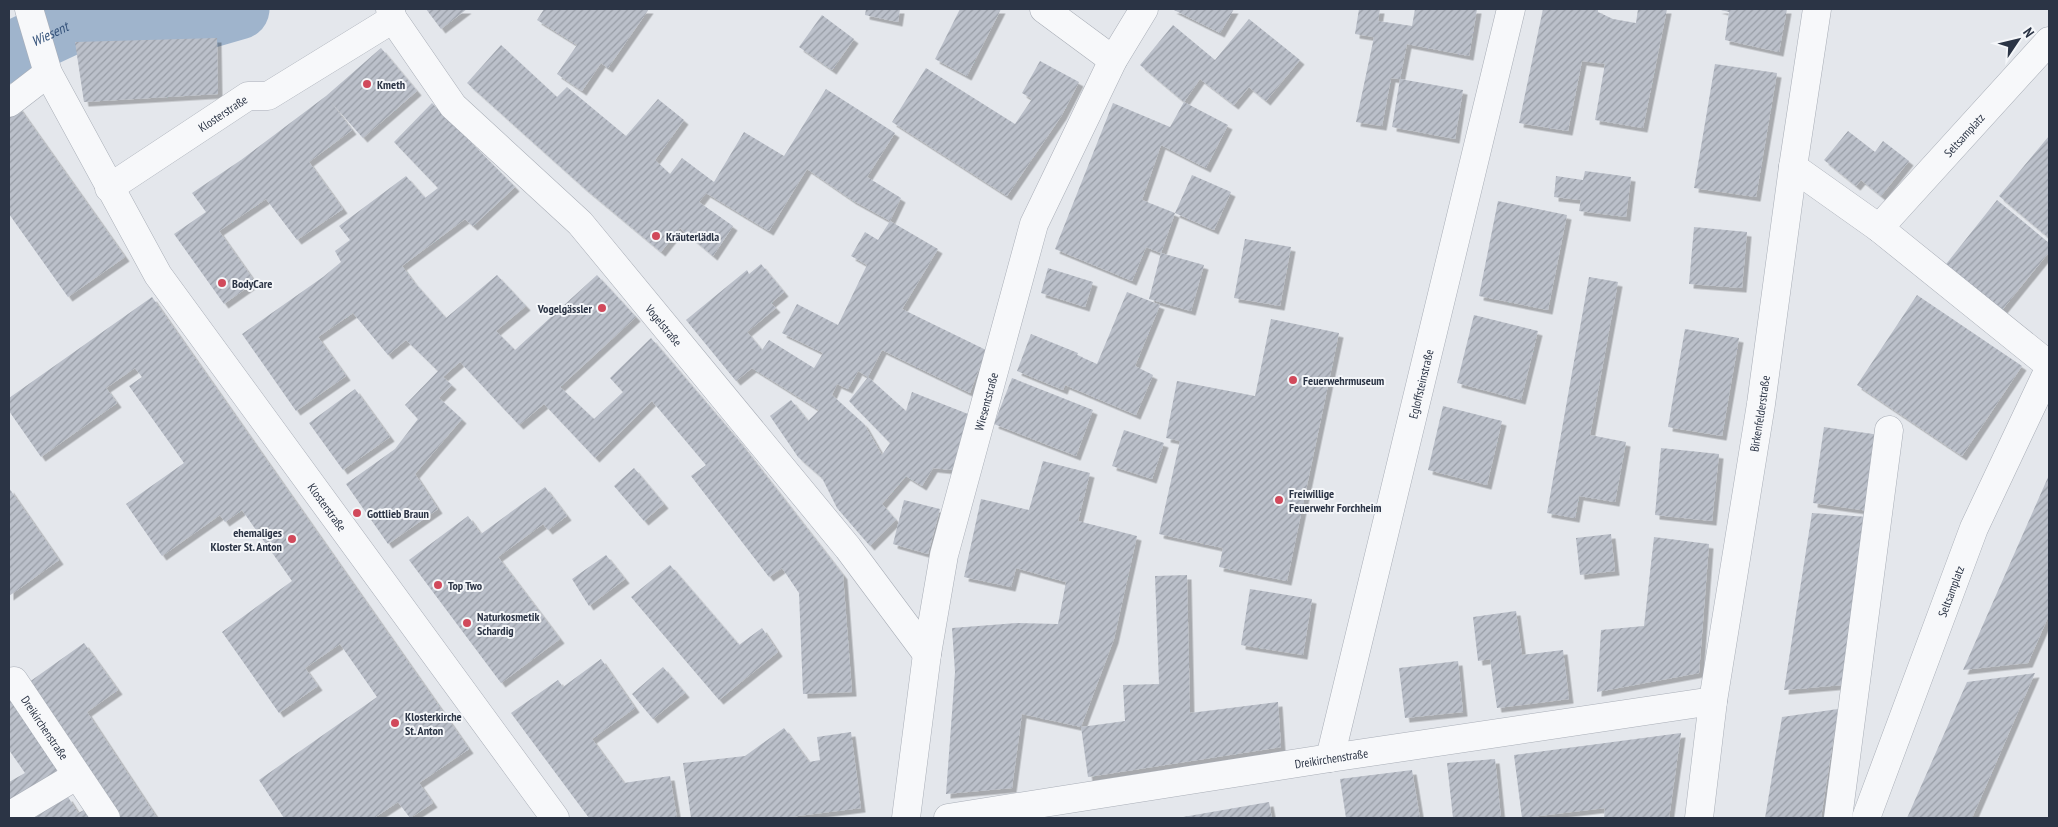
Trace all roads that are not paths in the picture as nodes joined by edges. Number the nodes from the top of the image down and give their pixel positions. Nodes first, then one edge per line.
1 (28, 9) edge
2 (1044, 9) edge
3 (1144, 9) edge
4 (1511, 9) edge
5 (1817, 9) edge
6 (391, 14) edge
7 (2049, 41) edge
8 (1113, 60) junction
9 (48, 73) junction
10 (9, 103) edge
11 (1793, 167) junction
12 (109, 188) junction
13 (1879, 228) junction
14 (2049, 365) edge
15 (2049, 370) edge
16 (1889, 430) dead end
17 (927, 654) junction
18 (14, 681) dead end
19 (1714, 701) junction
20 (1330, 758) junction
21 (76, 776) junction
22 (9, 816) edge
23 (106, 818) edge
24 (555, 818) edge
25 (906, 818) edge
26 (948, 818) edge
27 (1699, 818) edge
28 (1838, 818) edge
29 (1866, 818) edge

1 - 9 street, Klosterstraße
2 - 8 street
3 - 8 street, Wiesentstraße
4 - 20 street, Egloffsteinstraße
5 - 11 street, Birkenfelderstraße
6 - 12 street, Klosterstraße
6 - 17 street, Vogelstraße
7 - 13 street, Seltsamplatz
8 - 17 street, Wiesentstraße
9 - 10 street
9 - 12 street, Klosterstraße
11 - 13 street
11 - 19 street, Birkenfelderstraße
12 - 24 street, Klosterstraße
13 - 14 street
15 - 29 street, Seltsamplatz
16 - 28 street
17 - 25 street, Wiesentstraße
18 - 21 street, Dreikirchenstraße
19 - 20 street, Dreikirchenstraße
19 - 27 street, Birkenfelderstraße
20 - 26 street, Dreikirchenstraße
21 - 22 street
21 - 23 street, Dreikirchenstraße

